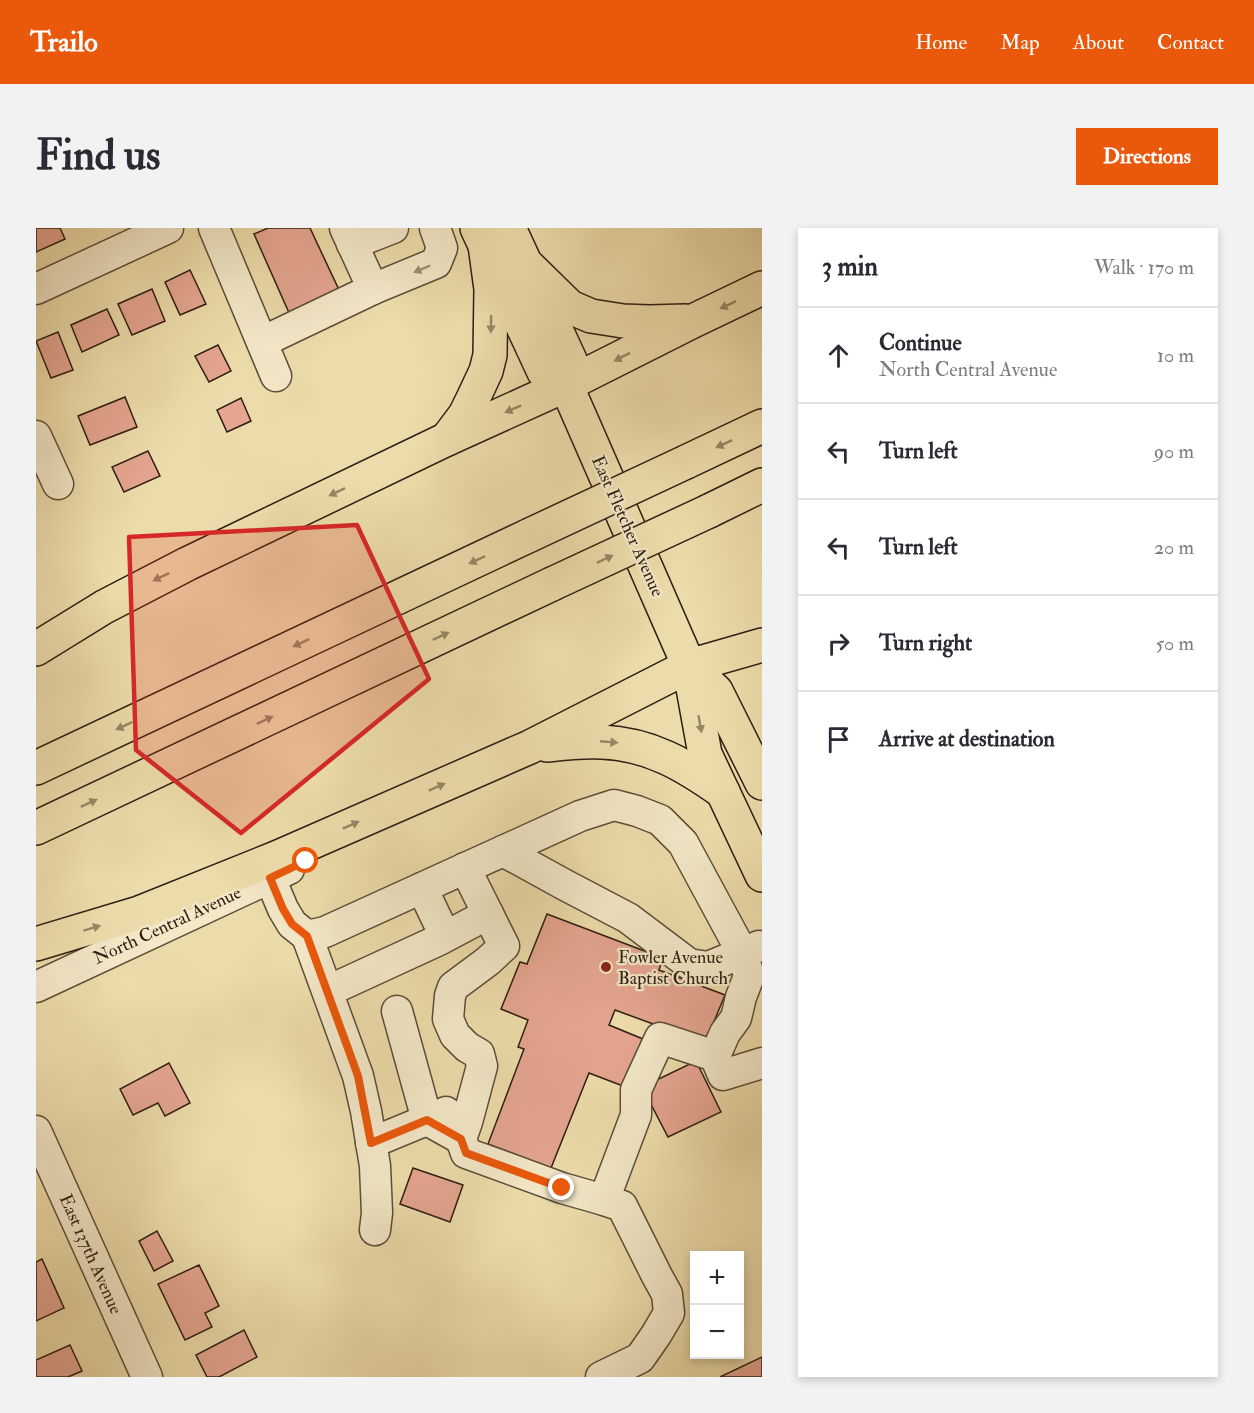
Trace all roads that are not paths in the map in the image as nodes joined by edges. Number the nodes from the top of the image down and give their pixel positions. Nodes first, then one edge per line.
1 (168, 228) edge
2 (214, 228) edge
3 (393, 228) edge
4 (435, 228) edge
5 (490, 234) edge
6 (349, 236) edge
7 (525, 263) junction
8 (762, 288) edge
9 (36, 289) edge
10 (373, 289) junction
11 (693, 321) junction
12 (262, 342) junction
13 (276, 376) dead end
14 (566, 385) junction
15 (762, 426) edge
16 (36, 436) edge
17 (447, 439) junction
18 (58, 484) dead end
19 (762, 485) edge
20 (762, 645) edge
21 (36, 649) edge
22 (689, 666) junction
23 (530, 747) junction
24 (36, 768) edge
25 (762, 783) edge
26 (723, 792) junction
27 (36, 828) edge
28 (322, 838) junction
29 (503, 851) junction
30 (465, 868) junction
31 (762, 875) edge
32 (270, 878) junction
33 (422, 888) junction
34 (488, 914) junction
35 (307, 936) junction
36 (445, 936) junction
37 (36, 944) edge
38 (753, 949) edge
39 (36, 987) edge
40 (328, 991) junction
41 (397, 1011) dead end
42 (715, 1056) junction
43 (762, 1063) edge
44 (473, 1100) junction
45 (427, 1120) junction
46 (36, 1131) edge
47 (461, 1139) junction
48 (371, 1143) junction
49 (604, 1200) junction
50 (375, 1230) dead end
51 (147, 1377) edge
52 (601, 1377) edge

1 - 9 street
2 - 12 street
3 - 6 street
4 -> 10 street
5 - 7 main road, East Fletcher Avenue
5 - 14 main road
5 -> 17 main road
6 - 10 street
7 - 11 main road
7 - 14 main road, East Fletcher Avenue
8 -> 11 main road
10 - 12 street
11 -> 14 main road
12 - 13 street
14 -> 17 main road
14 - 22 main road, East Fletcher Avenue
15 -> 24 main road, bridge
16 - 18 street
17 -> 21 main road
27 -> 19 main road, bridge
20 - 22 main road
22 - 23 main road
22 - 25 main road, East Fletcher Avenue
22 -> 26 main road, East Fletcher Avenue
23 -> 26 main road
28 -> 23 main road
26 - 31 main road, East Fletcher Avenue
28 - 32 street, North Central Avenue
37 -> 28 main road
29 - 30 street
29 - 38 street
29 - 38 street
30 - 33 street
30 - 34 street
32 - 35 street
32 - 39 street, North Central Avenue
33 - 35 street
33 - 36 street
34 - 36 street
34 - 44 street
35 - 40 street
36 - 40 street
38 - 42 street
40 - 48 street
41 - 45 street
42 - 43 street
42 - 49 street
44 - 45 street
44 - 47 street
45 - 47 street
45 - 48 street
46 - 51 street, East 137th Avenue
47 - 49 street
48 - 50 street
49 - 52 street

